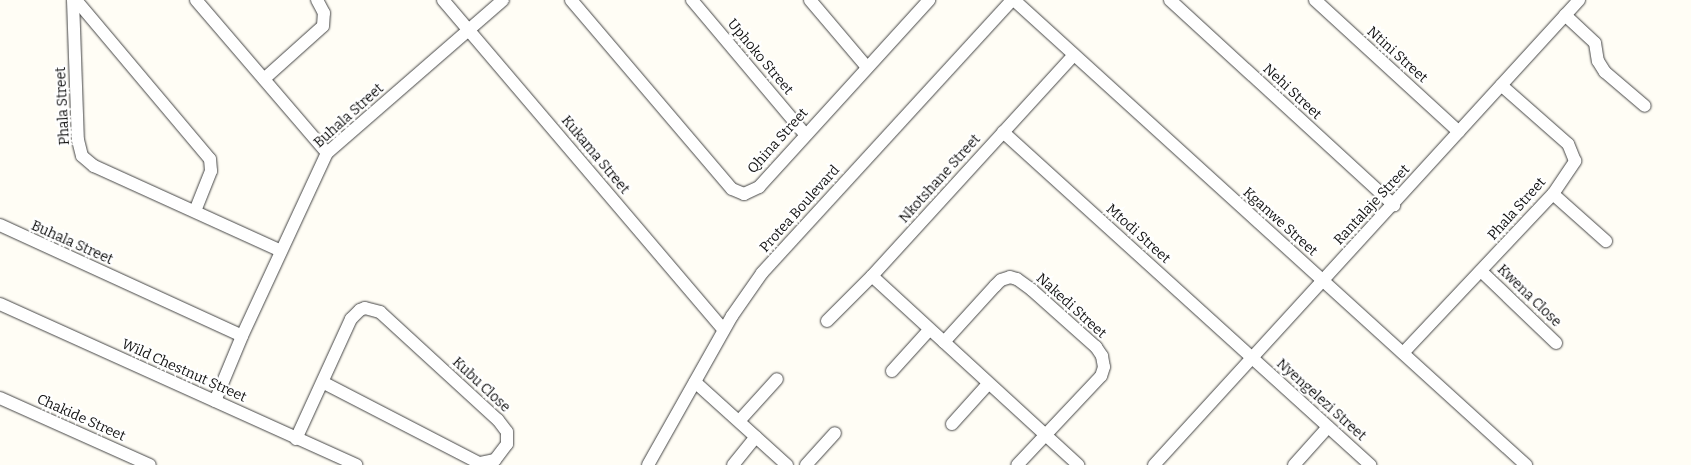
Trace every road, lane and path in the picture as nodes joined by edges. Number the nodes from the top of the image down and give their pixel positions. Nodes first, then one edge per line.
1 (73, 0) edge
2 (76, 0) edge
3 (196, 0) edge
4 (316, 0) edge
5 (443, 0) edge
6 (503, 0) edge
7 (571, 0) edge
8 (692, 0) edge
9 (810, 0) edge
10 (929, 0) edge
11 (1013, 0) edge
12 (1170, 0) edge
13 (1315, 0) edge
14 (1579, 0) edge
15 (1565, 15) junction
16 (469, 31) junction
17 (1074, 55) junction
18 (866, 66) junction
19 (264, 79) junction
20 (1501, 85) junction
21 (1645, 106) dead end
22 (1003, 132) junction
23 (1459, 132) junction
24 (805, 134) junction
25 (327, 154) junction
26 (1553, 194) junction
27 (1394, 205) junction
28 (195, 211) junction
29 (0, 225) edge
30 (1606, 241) dead end
31 (281, 251) junction
32 (1481, 271) junction
33 (872, 276) junction
34 (1323, 281) junction
35 (0, 304) edge
36 (827, 321) dead end
37 (724, 330) junction
38 (929, 330) junction
39 (242, 336) junction
40 (944, 342) junction
41 (1556, 343) dead end
42 (1403, 353) junction
43 (1252, 358) junction
44 (892, 371) dead end
45 (777, 379) dead end
46 (695, 382) junction
47 (324, 383) junction
48 (988, 384) junction
49 (0, 398) edge
50 (215, 401) junction
51 (740, 420) junction
52 (952, 424) dead end
53 (1328, 427) junction
54 (835, 433) dead end
55 (1044, 436) junction
56 (756, 437) junction
57 (296, 439) junction
58 (150, 465) edge
59 (356, 465) edge
60 (648, 465) edge
61 (733, 465) edge
62 (787, 465) edge
63 (806, 465) edge
64 (1017, 465) edge
65 (1078, 465) edge
66 (1154, 465) edge
67 (1294, 465) edge
68 (1370, 465) edge
69 (1526, 465) edge

1 - 28 street, Phala Street
2 - 28 street
3 - 19 street
4 - 19 street
5 - 16 street, Kukama Street
6 - 16 street, Buhala Street
7 - 24 street, Qhina Street
8 - 24 street, Uphoko Street
9 - 18 street
10 - 18 street, Qhina Street
11 - 17 street, Kganwe Street
11 - 37 street, Protea Boulevard
12 - 27 street, Nehi Street
13 - 23 street, Ntini Street
14 - 15 street, Rantalaje Street
15 - 20 street, Rantalaje Street
15 - 21 street
16 - 25 street, Buhala Street
16 - 37 street, Kukama Street
17 - 22 street, Nkotshane Street
17 - 34 street, Kganwe Street
18 - 24 street, Qhina Street
19 - 25 street
20 - 23 street, Rantalaje Street
20 - 26 street, Phala Street
22 - 33 street, Nkotshane Street
22 - 43 street, Mtodi Street
23 - 27 street, Rantalaje Street
25 - 31 street, Buhala Street
26 - 30 street
26 - 32 street, Phala Street
27 - 34 street, Rantalaje Street
28 - 31 street, Phala Street
29 - 39 street, Buhala Street
31 - 39 street, Buhala Street
32 - 41 street, Kwena Close
32 - 42 street, Phala Street
33 - 36 street, Nkotshane Street
33 - 38 street
34 - 42 street, Kganwe Street
34 - 43 street, Rantalaje Street
35 - 50 street, Wild Chestnut Street
37 - 46 street, Protea Boulevard
38 - 40 street
38 - 44 street
39 - 50 street, Buhala Street
40 - 48 street
40 - 55 street, Nakedi Street
42 - 69 street, Kganwe Street
43 - 53 street, Nyengelezi Street
43 - 66 street, Rantalaje Street
45 - 51 street
46 - 51 street
46 - 60 street, Protea Boulevard
47 - 47 street, Kubu Close
47 - 57 street, Kubu Close
48 - 52 street
48 - 55 street
49 - 58 street, Chakide Street
50 - 57 street, Wild Chestnut Street
51 - 56 street
53 - 67 street
53 - 68 street, Nyengelezi Street
54 - 63 street
55 - 64 street, Nakedi Street
55 - 65 street
56 - 61 street
56 - 62 street
57 - 59 street, Wild Chestnut Street

